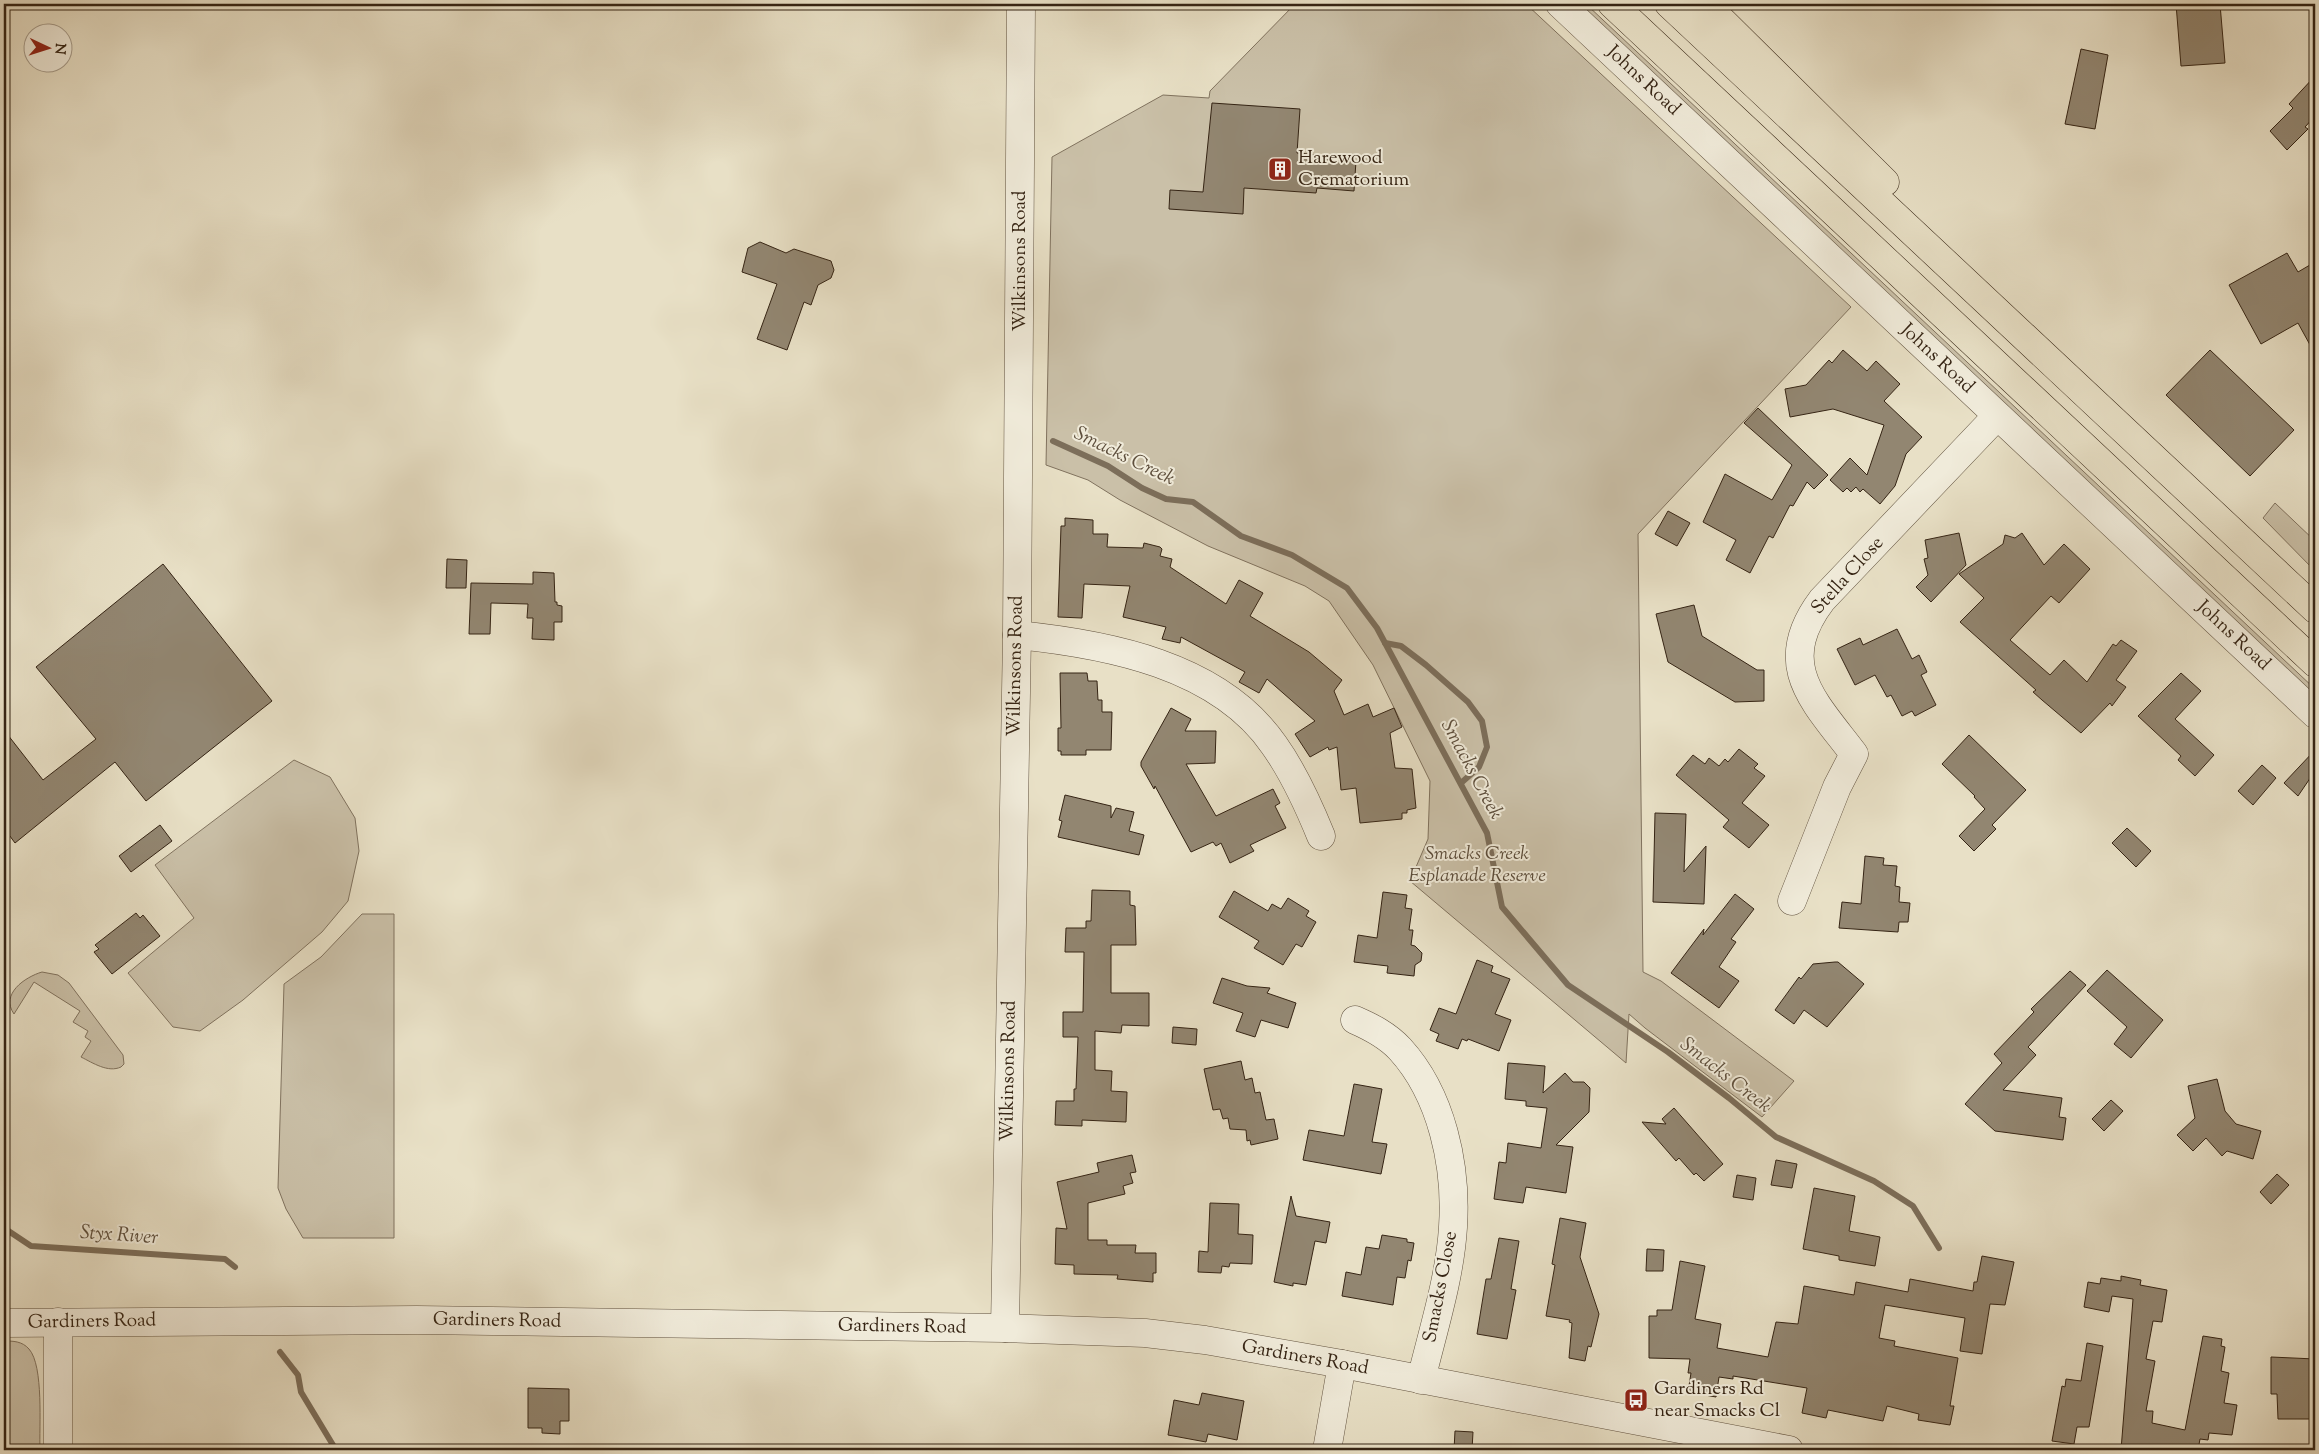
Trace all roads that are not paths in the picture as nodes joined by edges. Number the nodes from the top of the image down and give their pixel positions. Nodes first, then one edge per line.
1 (1021, 4) edge
2 (1560, 4) edge
3 (1612, 4) edge
4 (1668, 4) edge
5 (1705, 4) edge
6 (1997, 416) junction
7 (2315, 593) edge
8 (2315, 609) edge
9 (1017, 634) junction
10 (2315, 663) edge
11 (2315, 714) edge
12 (1321, 836) dead end
13 (1792, 900) dead end
14 (1355, 1020) dead end
15 (58, 1322) junction
16 (4, 1323) edge
17 (1005, 1328) junction
18 (1342, 1364) junction
19 (1422, 1380) junction
20 (58, 1450) edge
21 (1327, 1450) edge
22 (1789, 1450) edge

1 - 9 street, Wilkinsons Road
2 - 6 street, Johns Road
3 - 10 highway, Johns Road
4 - 8 highway
5 - 7 highway
6 - 11 street, Johns Road
6 - 13 street, Stella Close
9 - 12 street
9 - 17 street, Wilkinsons Road
14 - 19 street, Smacks Close
15 - 16 street, Gardiners Road
15 - 17 street, Gardiners Road
15 - 20 street
17 - 18 street, Gardiners Road
18 - 19 street, Gardiners Road
18 - 21 street
19 - 22 street, Gardiners Road

